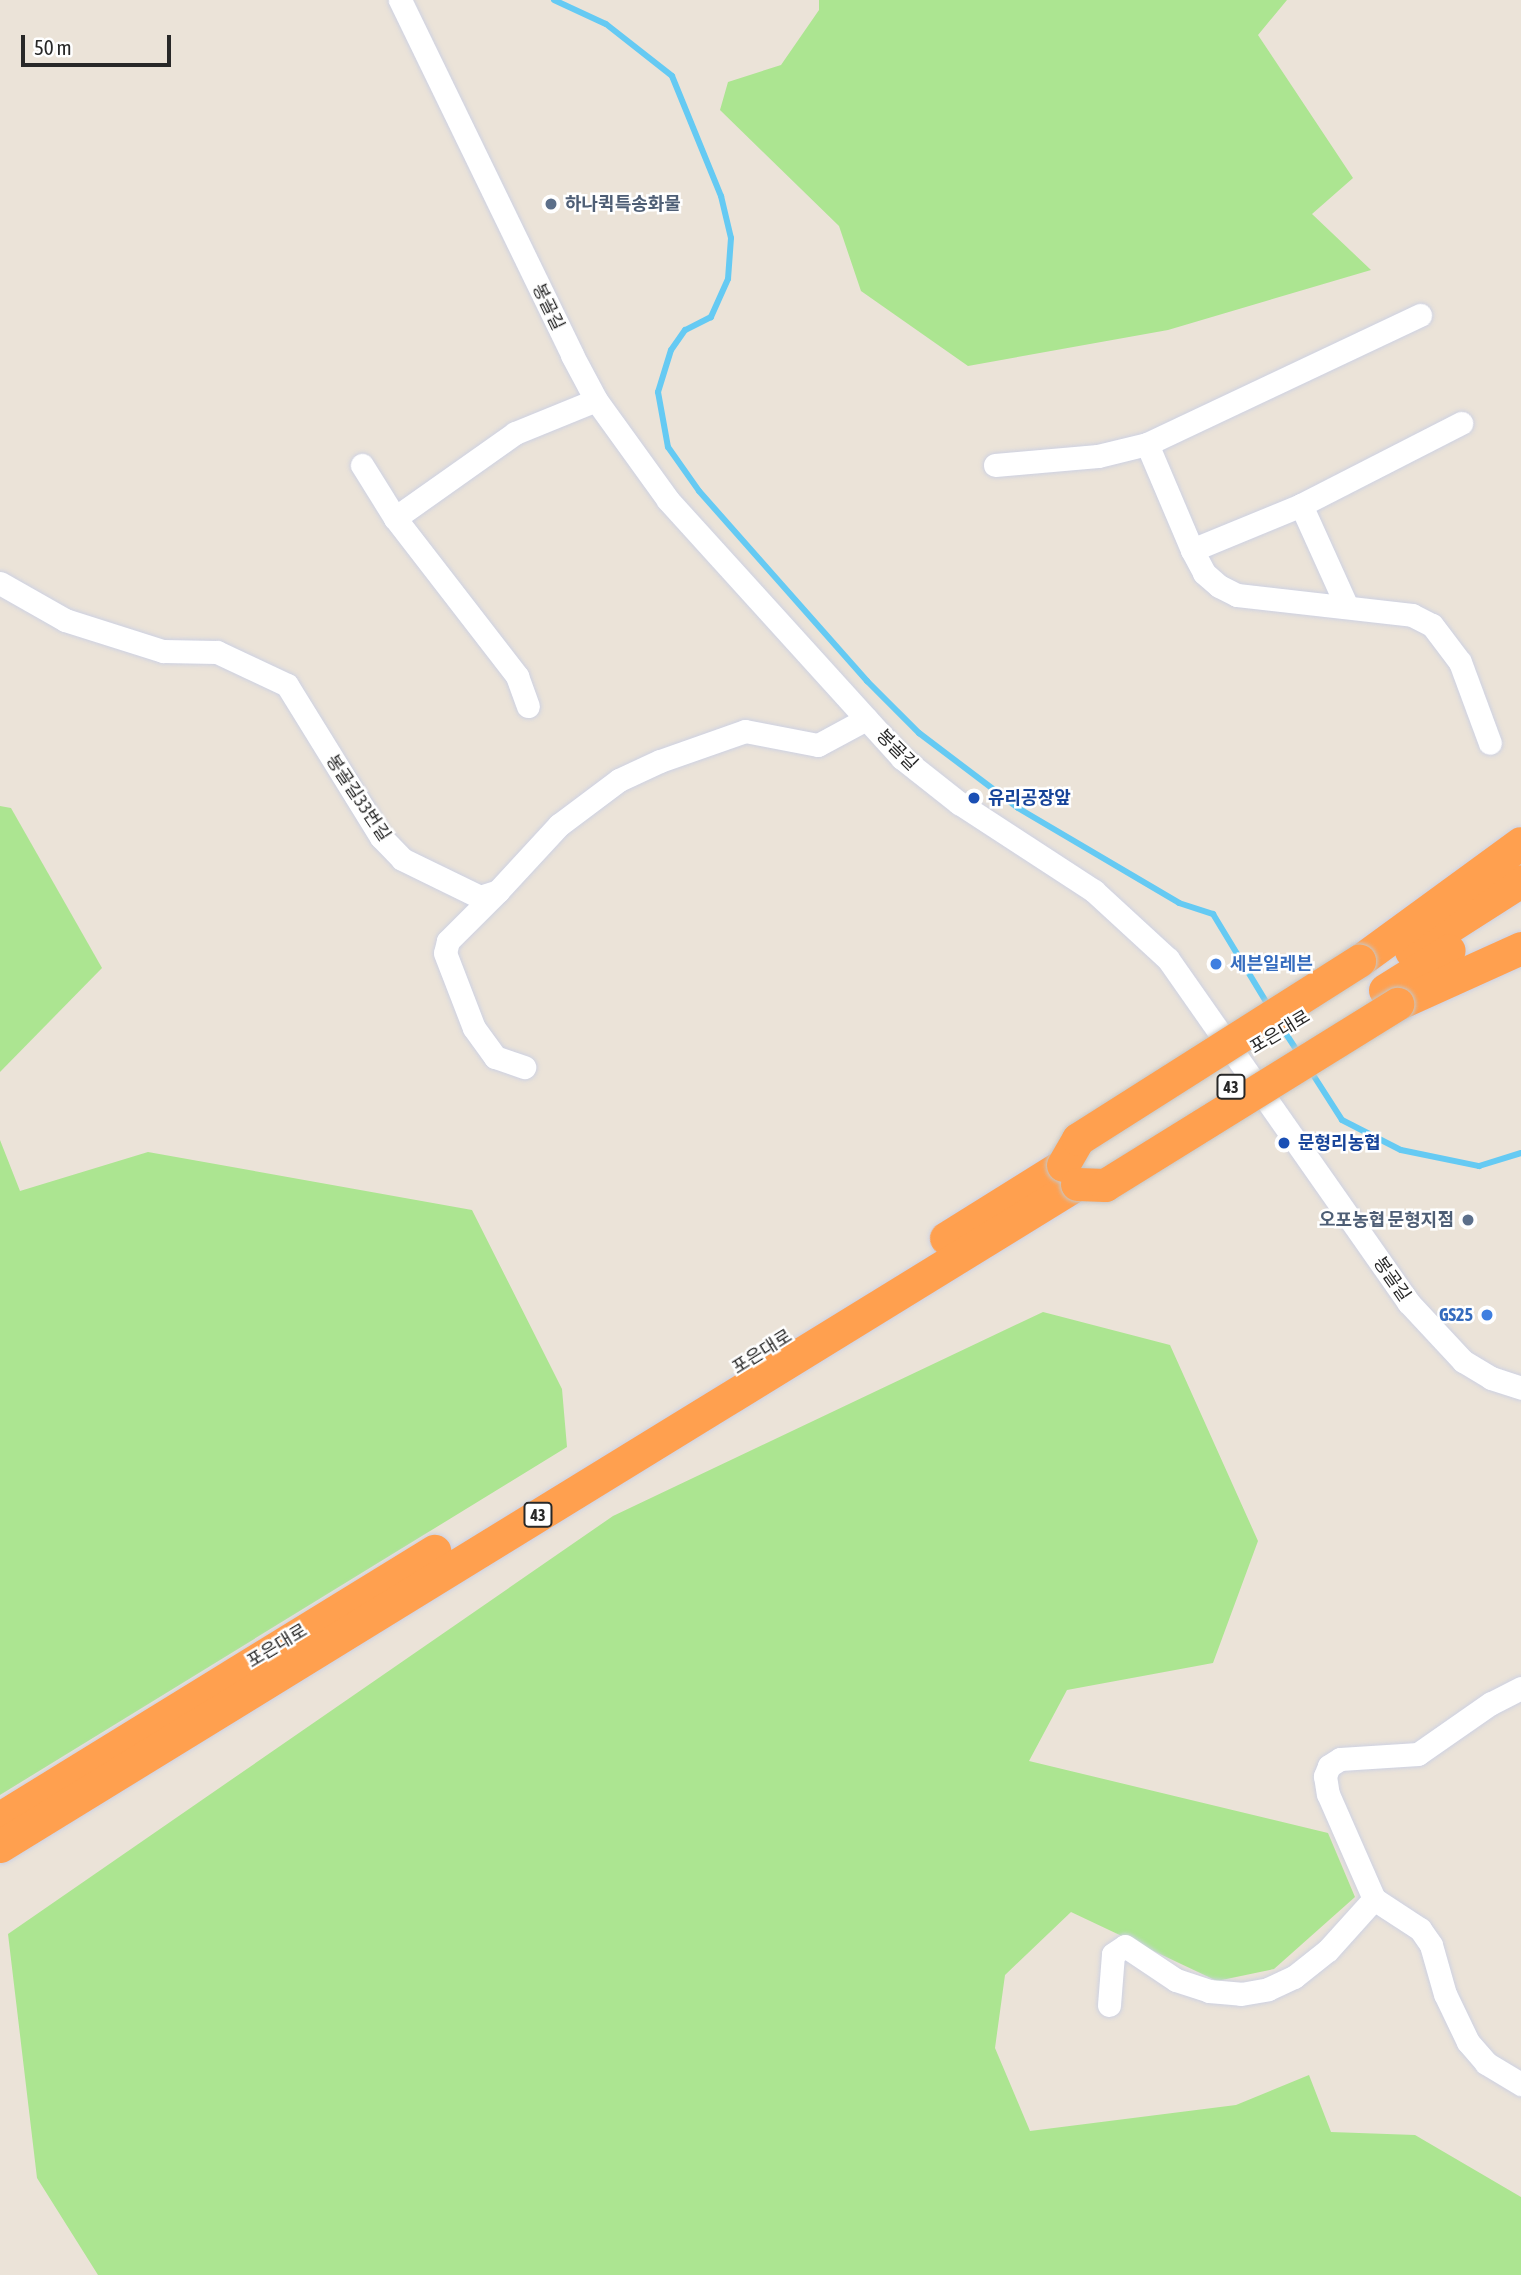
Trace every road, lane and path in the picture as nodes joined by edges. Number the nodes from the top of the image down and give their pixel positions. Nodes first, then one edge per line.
1 (400, 0) edge
2 (1420, 315) dead end
3 (596, 400) junction
4 (1461, 423) dead end
5 (1147, 444) junction
6 (362, 465) dead end
7 (995, 465) dead end
8 (1301, 505) junction
9 (395, 518) junction
10 (1192, 550) junction
11 (0, 583) edge
12 (1347, 607) junction
13 (527, 706) dead end
14 (866, 719) junction
15 (1490, 743) dead end
16 (1521, 843) edge
17 (1521, 881) edge
18 (498, 891) junction
19 (1521, 905) edge
20 (1521, 948) edge
21 (1378, 983) junction
22 (524, 1067) dead end
23 (1070, 1175) junction
24 (1521, 1372) edge
25 (1483, 1373) junction
26 (1521, 1388) edge
27 (1521, 1406) edge
28 (1521, 1688) edge
29 (0, 1818) edge
30 (0, 1846) edge
31 (1374, 1899) junction
32 (1109, 2005) dead end
33 (1521, 2084) edge

1 - 3 street, 봉골길
2 - 5 street
3 - 9 street
3 - 14 street, 봉골길
4 - 8 street
5 - 7 street
5 - 10 street
6 - 9 street
8 - 10 street
8 - 12 street
9 - 13 street
10 - 12 street
11 - 18 street, 봉골길33번길
12 - 15 street
14 - 18 street
14 - 25 street, 봉골길
16 - 21 highway
17 - 21 highway
18 - 22 street
19 - 21 highway
20 - 21 highway
21 - 23 highway, bridge
21 - 23 highway, bridge
23 - 29 highway, 포은대로 / 43
23 - 30 highway, 포은대로 / 43
24 - 25 street
25 - 26 street, 봉골길
25 - 27 street
28 - 31 street
31 - 32 street
31 - 33 street

